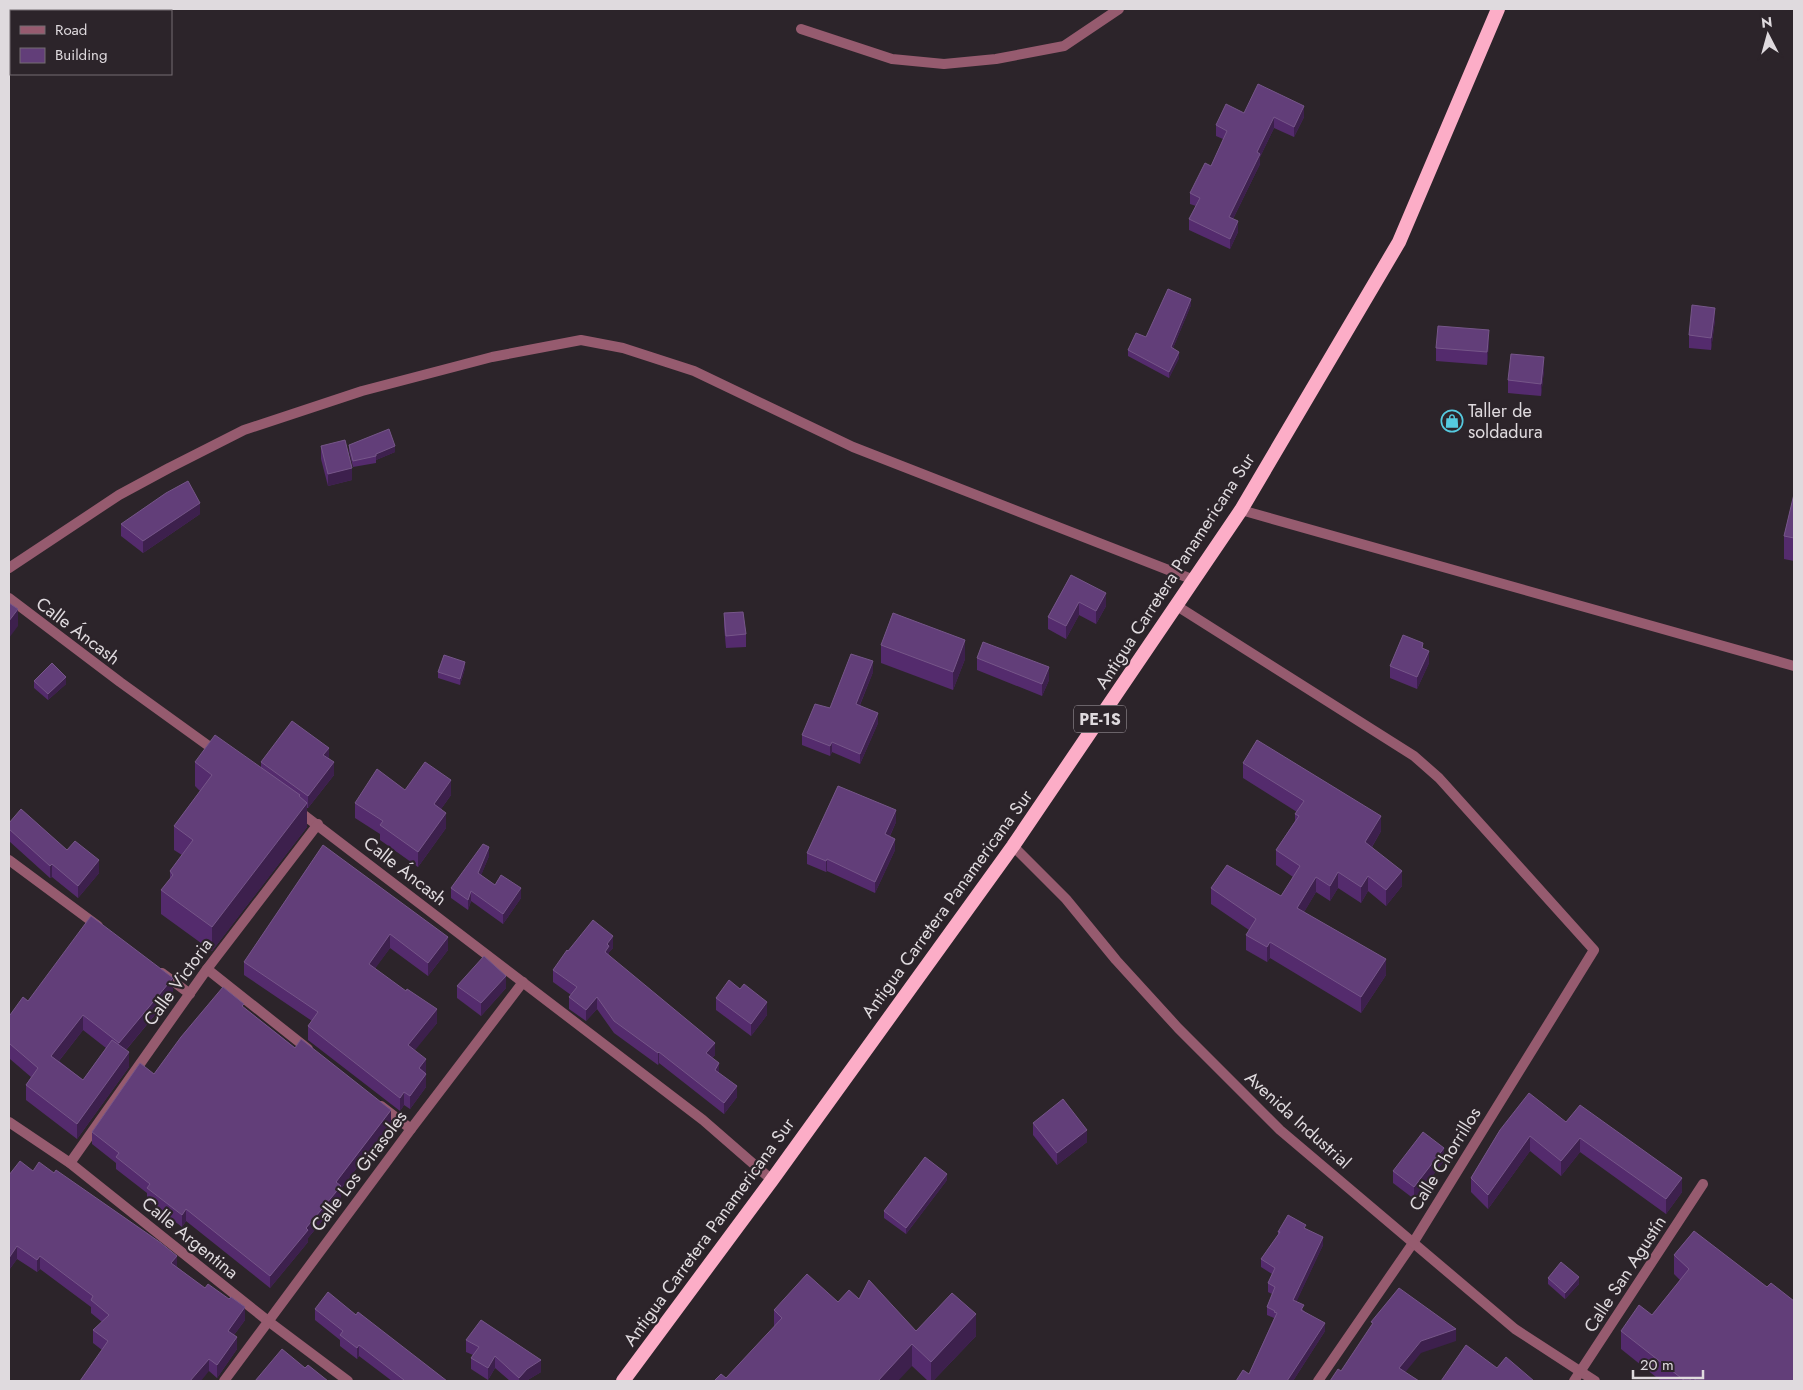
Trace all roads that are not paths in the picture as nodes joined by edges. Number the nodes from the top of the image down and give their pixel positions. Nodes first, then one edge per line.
1 (1119, 9) edge
2 (1498, 9) edge
3 (801, 29) dead end
4 (1240, 510) junction
5 (9, 568) edge
6 (1194, 580) junction
7 (9, 598) edge
8 (1177, 606) junction
9 (1794, 666) edge
10 (223, 756) edge
11 (286, 801) edge
12 (318, 824) junction
13 (1013, 846) junction
14 (9, 860) edge
15 (103, 930) edge
16 (150, 965) edge
17 (207, 970) junction
18 (523, 982) junction
19 (190, 994) junction
20 (316, 1055) edge
21 (371, 1098) edge
22 (9, 1122) edge
23 (411, 1129) junction
24 (70, 1163) junction
25 (772, 1180) junction
26 (1704, 1184) dead end
27 (1413, 1243) junction
28 (268, 1322) junction
29 (1581, 1371) junction
30 (224, 1381) edge
31 (348, 1381) edge
32 (622, 1381) edge
33 (1318, 1381) edge
34 (1574, 1381) edge
35 (1595, 1381) edge

1 - 3 street
2 - 4 highway, Antigua Carretera Panamericana Sur / PE-1S
4 - 6 highway, Antigua Carretera Panamericana Sur / PE-1S
4 - 9 street
5 - 6 street
6 - 8 highway, Antigua Carretera Panamericana Sur / PE-1S
7 - 10 street, Calle Áncash
8 - 13 highway, Antigua Carretera Panamericana Sur / PE-1S
8 - 27 street, Calle Chorrillos
11 - 12 street, Calle Áncash
12 - 17 street, Calle Victoria
12 - 18 street, Calle Áncash
13 - 25 highway, Antigua Carretera Panamericana Sur / PE-1S
13 - 27 street, Avenida Industrial
14 - 15 street
16 - 19 street
17 - 19 street, Calle Victoria
17 - 20 street
18 - 23 street, Calle Los Girasoles
18 - 25 street, Calle Áncash
19 - 24 street, Calle Victoria
21 - 23 street
22 - 24 street, Calle Argentina
23 - 28 street, Calle Los Girasoles
24 - 28 street, Calle Argentina
25 - 32 highway, Antigua Carretera Panamericana Sur / PE-1S
26 - 29 street, Calle San Agustín
27 - 29 street, Avenida Industrial
27 - 33 street, Calle Chorrillos
28 - 30 street, Calle Los Girasoles
28 - 31 street, Calle Argentina
29 - 34 street, Calle San Agustín
29 - 35 street, Avenida Industrial

